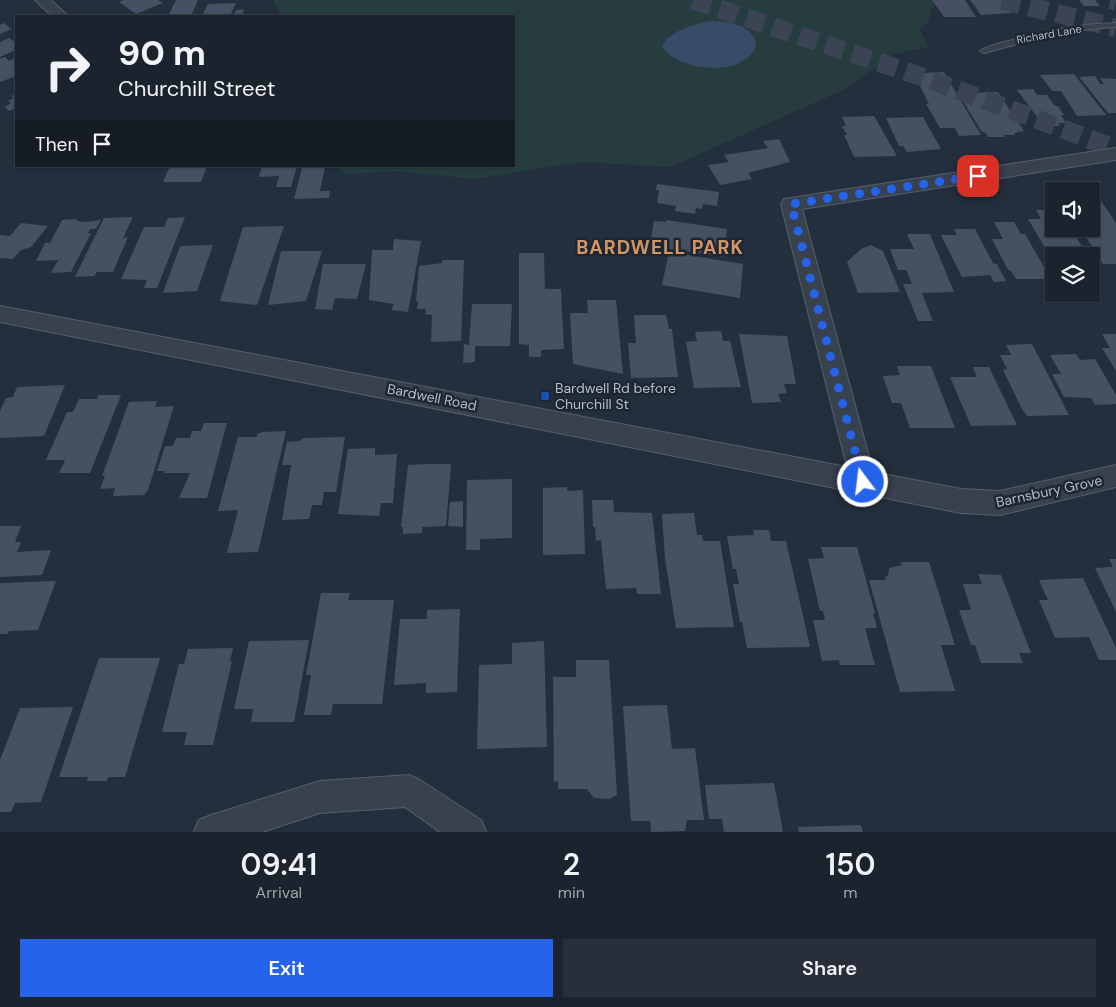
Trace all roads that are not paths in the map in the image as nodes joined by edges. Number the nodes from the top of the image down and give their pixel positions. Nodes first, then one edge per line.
1 (42, 0) edge
2 (60, 15) edge
3 (1116, 25) edge
4 (984, 51) dead end
5 (1116, 154) edge
6 (3, 319) edge
7 (1116, 476) edge
8 (863, 482) junction
9 (211, 832) edge
10 (469, 832) edge

1 - 2 street
3 - 4 lane, Richard Lane
5 - 8 street
6 - 8 street, Bardwell Road
7 - 8 street, Barnsbury Grove
9 - 10 street

